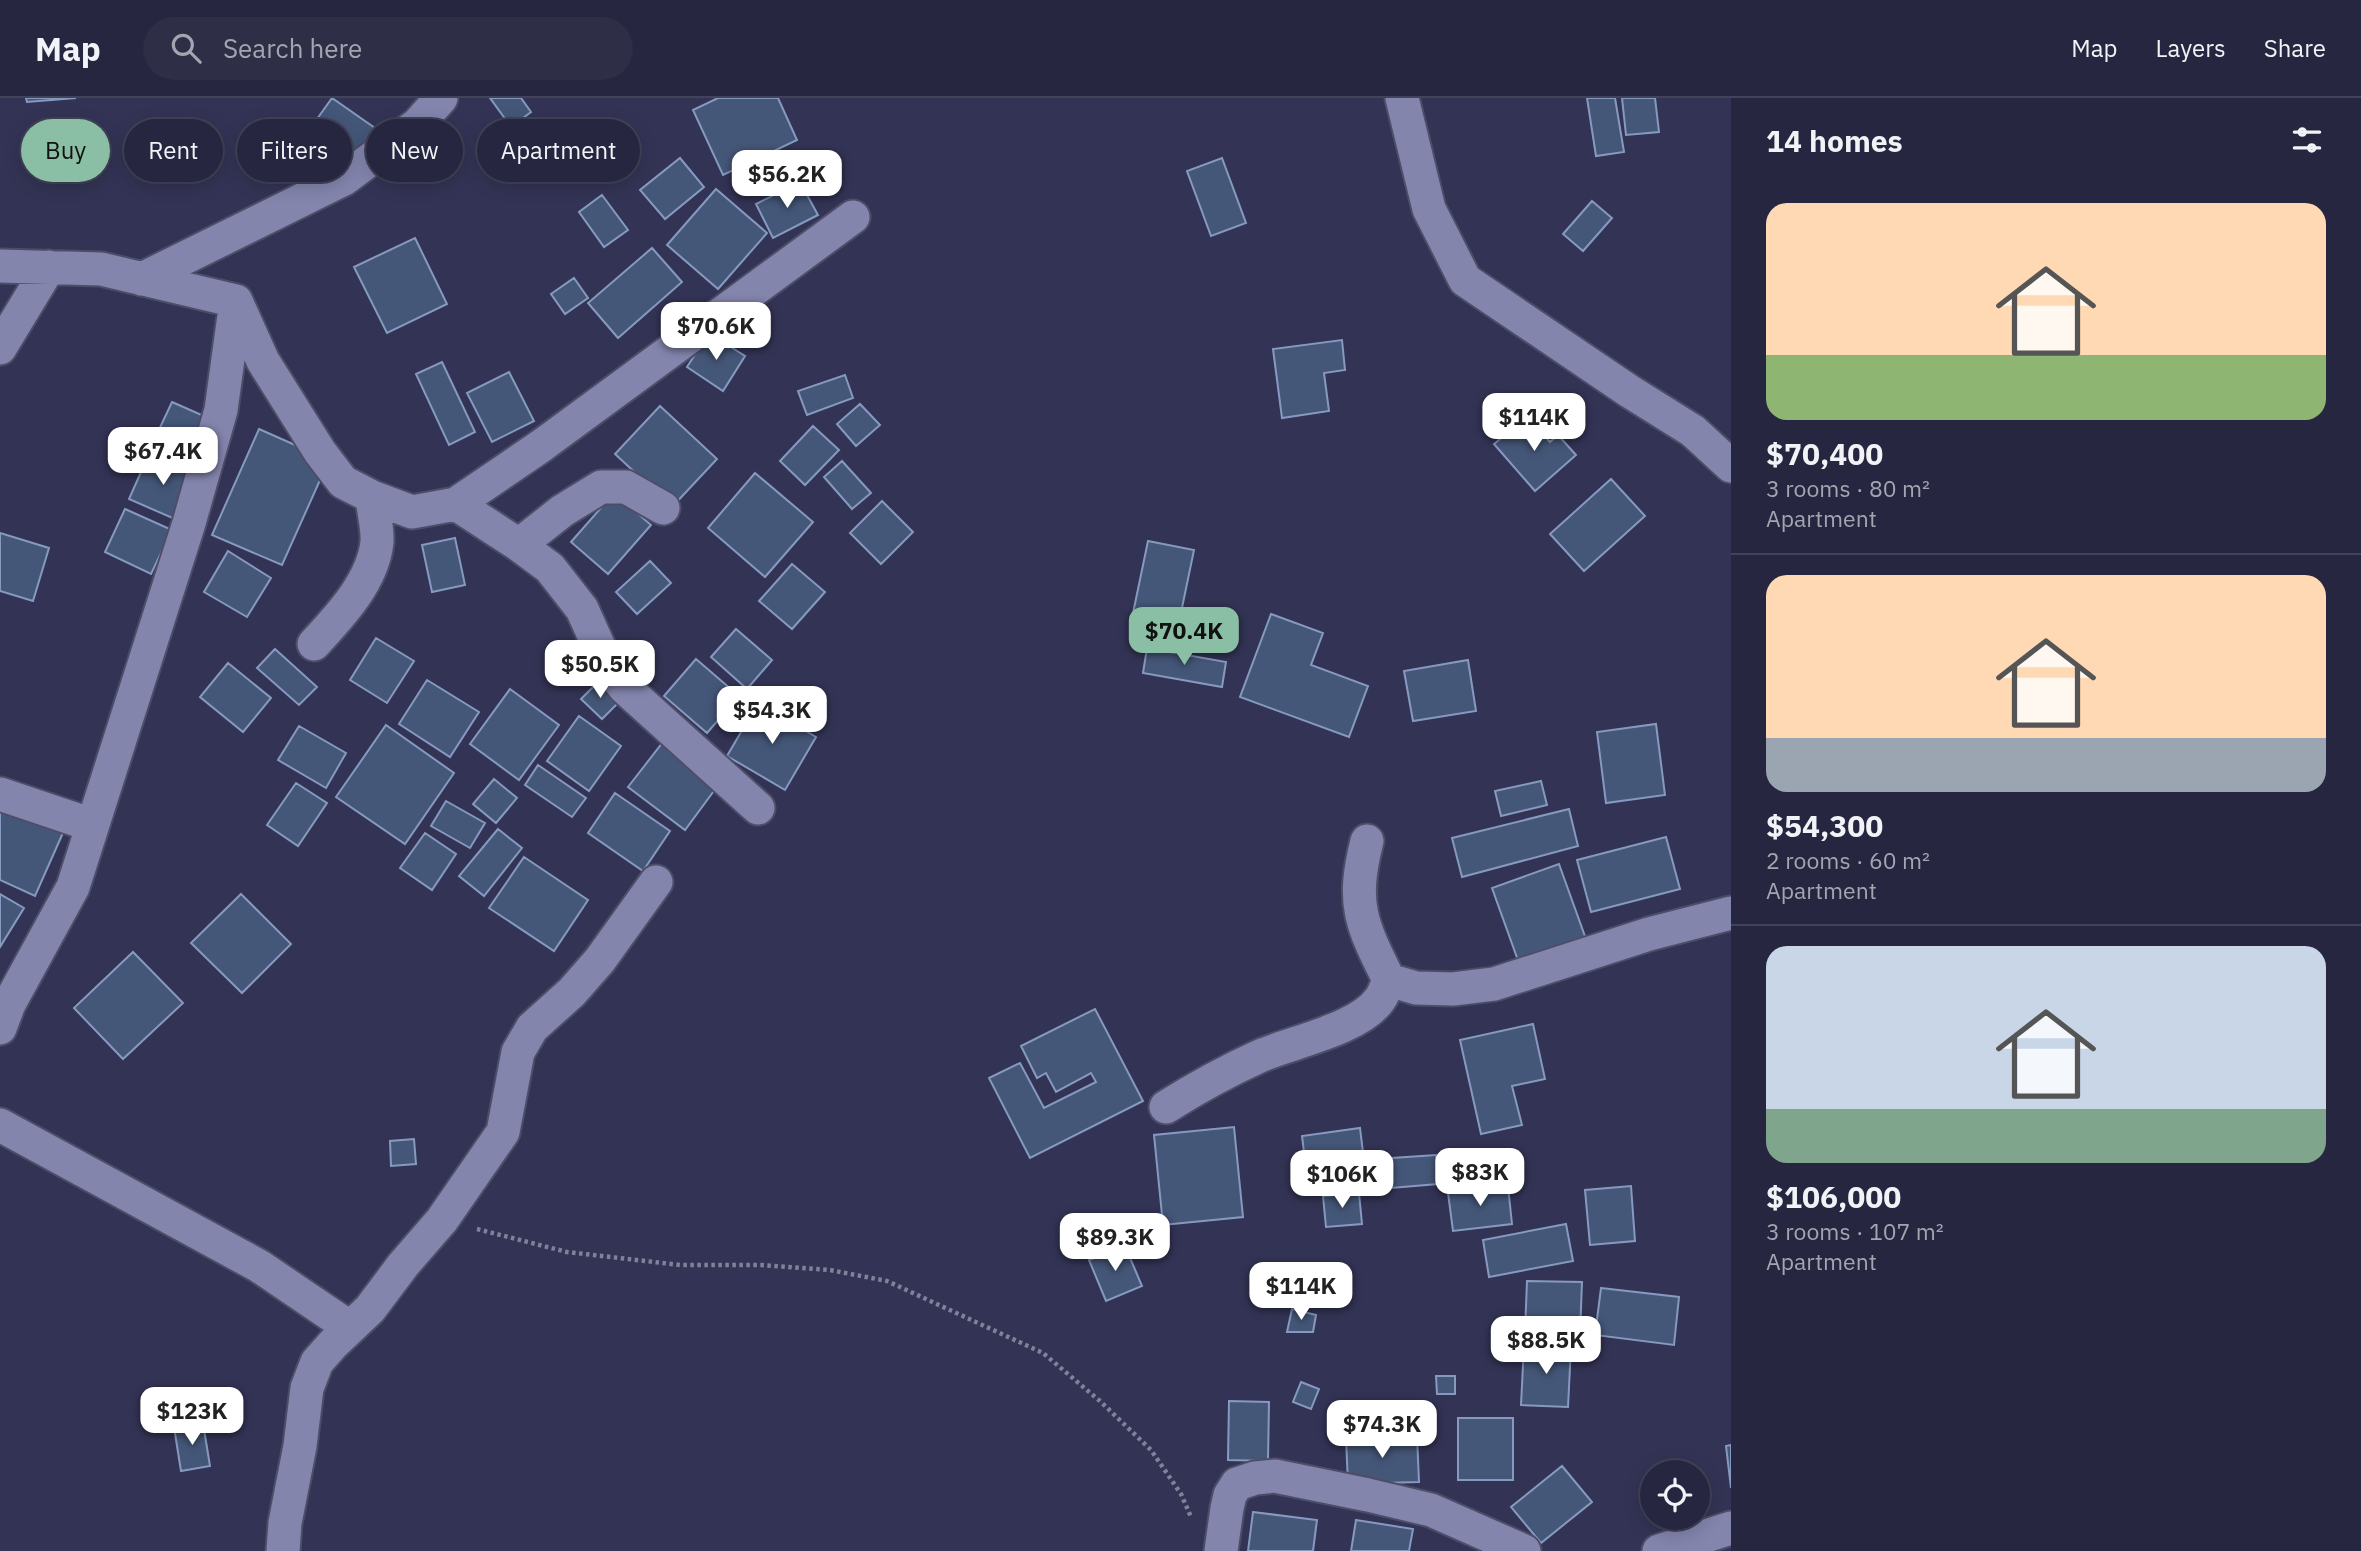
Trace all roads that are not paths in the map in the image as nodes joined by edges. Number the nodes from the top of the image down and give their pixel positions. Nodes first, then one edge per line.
1 (441, 98) edge
2 (1402, 98) edge
3 (853, 217) dead end
4 (0, 266) edge
5 (49, 267) junction
6 (142, 279) junction
7 (236, 301) junction
8 (0, 348) edge
9 (1731, 466) edge
10 (372, 497) junction
11 (456, 504) junction
12 (663, 508) dead end
13 (519, 545) junction
14 (314, 644) dead end
15 (0, 794) edge
16 (758, 808) dead end
17 (92, 825) junction
18 (1367, 841) dead end
19 (656, 882) dead end
20 (1731, 913) edge
21 (1389, 980) junction
22 (3, 1011) edge
23 (1166, 1107) dead end
24 (0, 1125) edge
25 (349, 1327) junction
26 (1731, 1528) edge
27 (283, 1551) edge
28 (1221, 1551) edge
29 (1524, 1551) edge
30 (1659, 1551) edge

1 - 6 street
2 - 9 street
3 - 11 street
4 - 5 street
5 - 6 street
5 - 8 street
6 - 7 street
7 - 10 street
7 - 17 street
10 - 11 street
10 - 14 street
11 - 13 street
12 - 13 street
13 - 16 street
15 - 17 street
17 - 22 street
18 - 21 street
19 - 25 street
20 - 21 street
21 - 23 street
24 - 25 street
25 - 27 street
26 - 30 street
28 - 29 street

